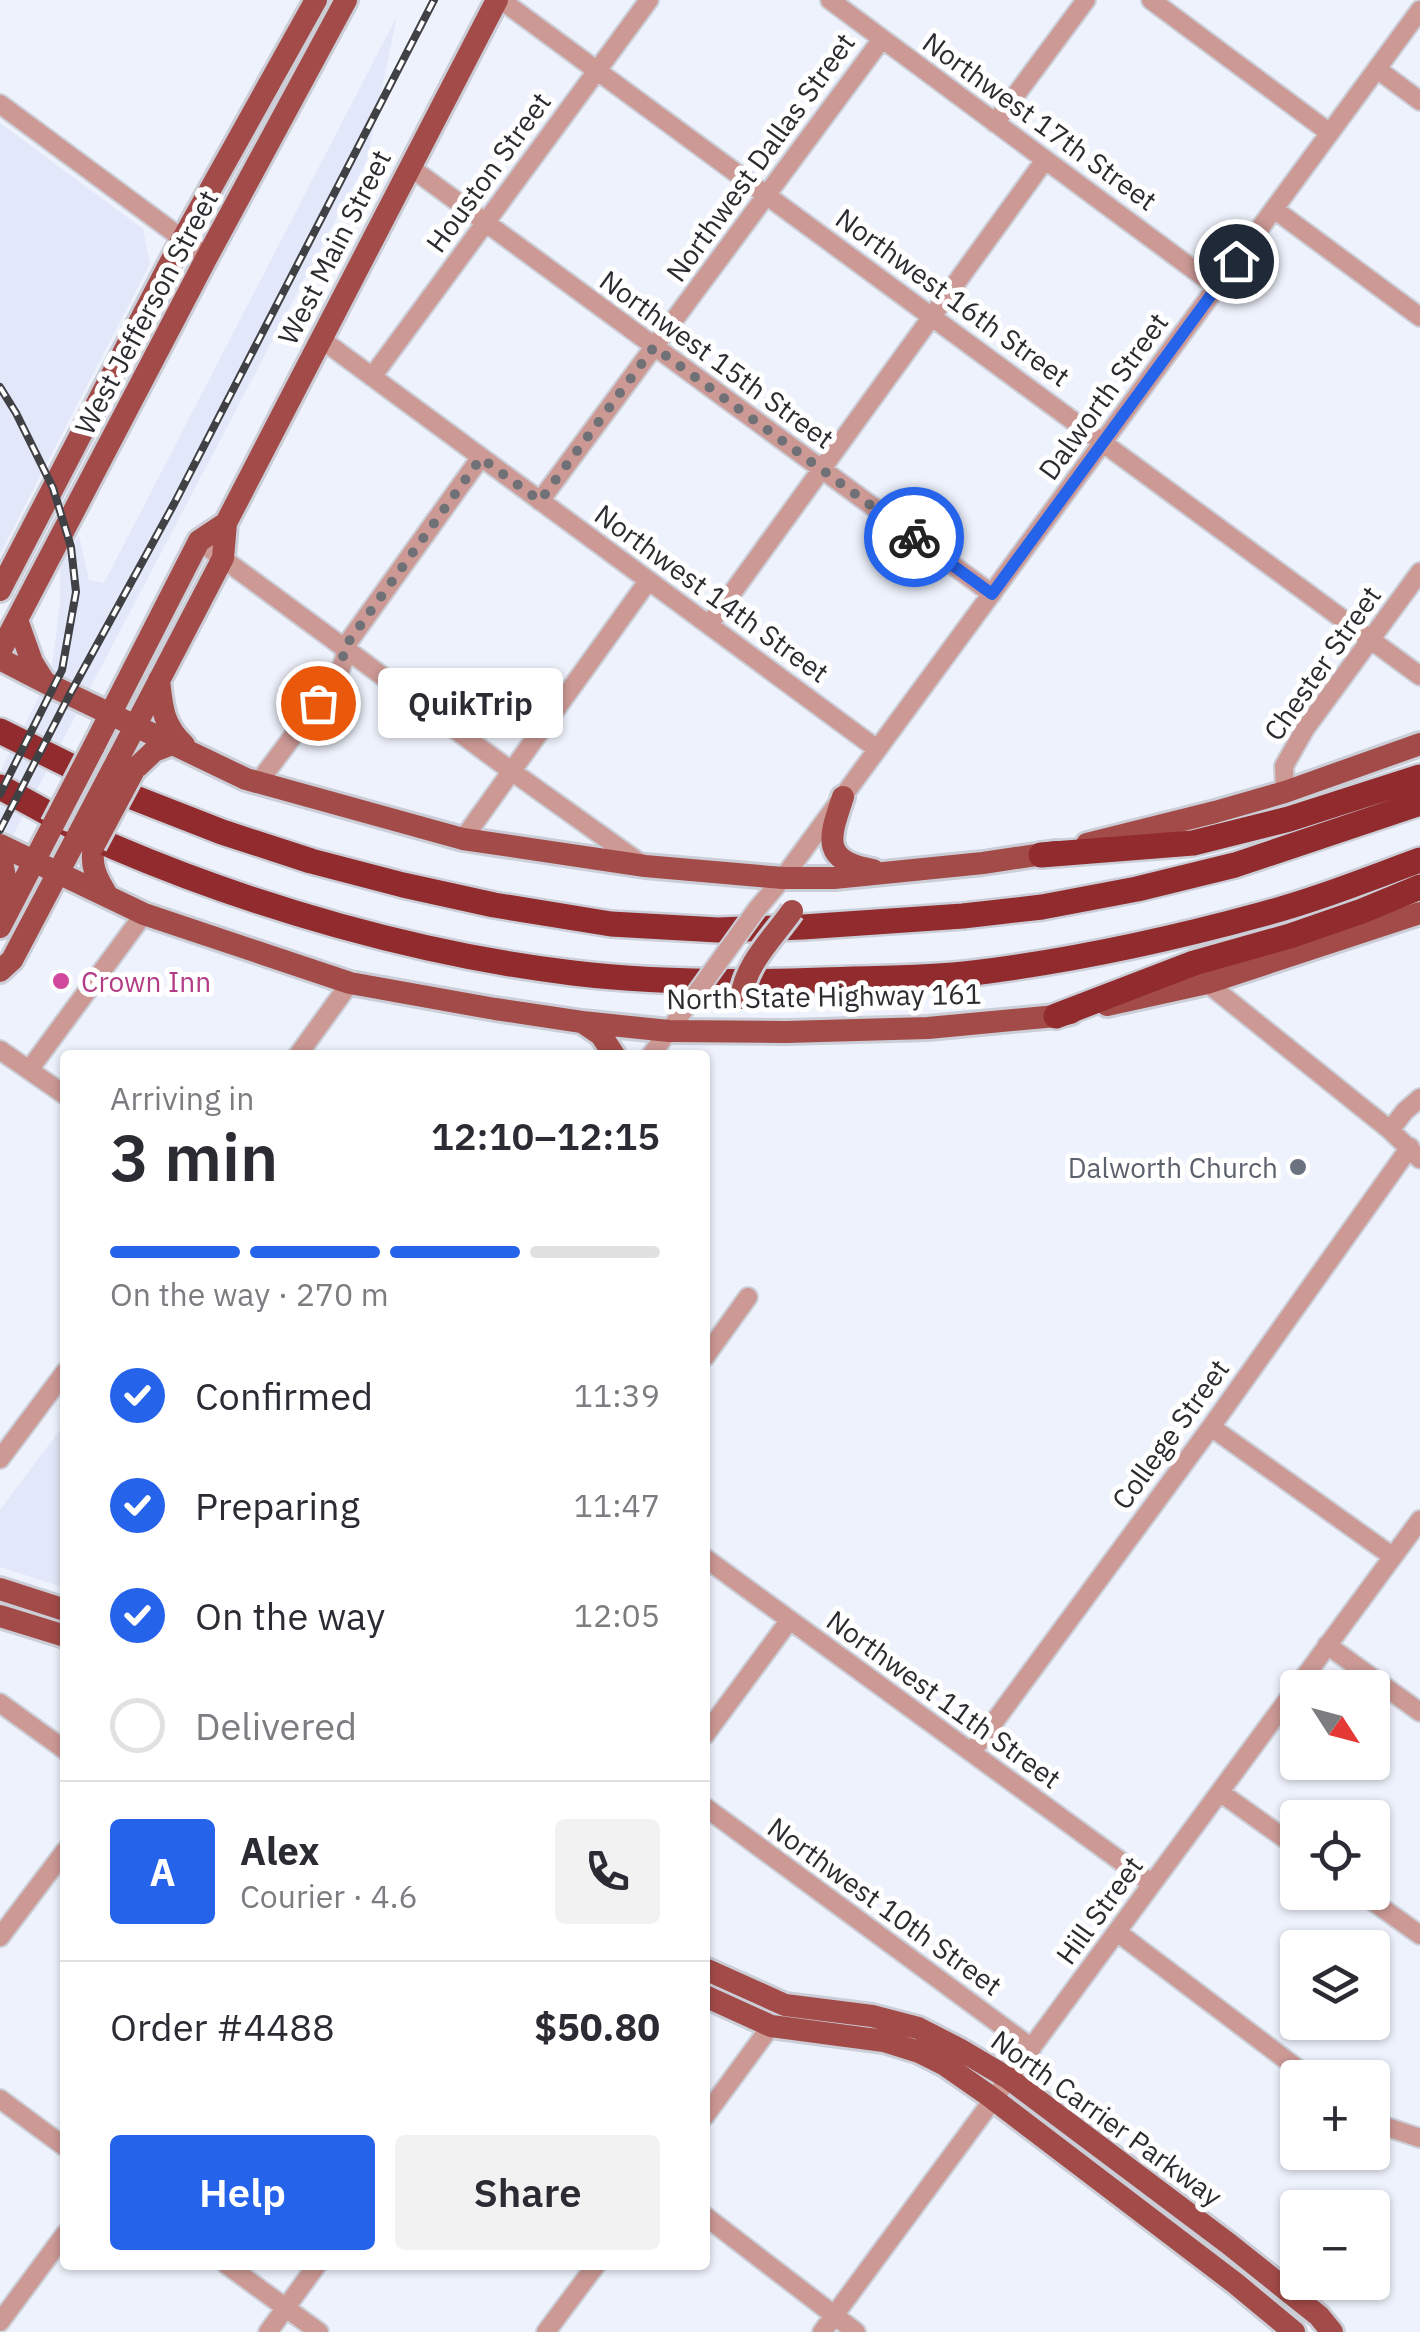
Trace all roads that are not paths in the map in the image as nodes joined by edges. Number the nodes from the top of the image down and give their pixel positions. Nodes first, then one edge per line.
1 (316, 0) edge
2 (346, 0) edge
3 (499, 0) edge
4 (650, 0) edge
5 (830, 0) edge
6 (1086, 0) edge
7 (1151, 0) edge
8 (1420, 10) edge
9 (882, 39) junction
10 (1377, 69) junction
11 (597, 70) junction
12 (1420, 100) edge
13 (0, 104) edge
14 (995, 122) junction
15 (1330, 133) junction
16 (1045, 160) junction
17 (410, 167) junction
18 (767, 194) junction
19 (1274, 209) junction
20 (484, 222) junction
21 (182, 240) junction
22 (206, 257) junction
23 (1218, 287) junction
24 (932, 316) junction
25 (1420, 317) edge
26 (320, 339) junction
27 (654, 347) junction
28 (372, 377) junction
29 (1104, 442) junction
30 (481, 458) junction
31 (822, 469) junction
32 (540, 501) junction
33 (226, 522) junction
34 (199, 541) junction
35 (223, 558) junction
36 (1420, 572) edge
37 (648, 580) junction
38 (0, 590) edge
39 (992, 594) junction
40 (18, 620) junction
41 (709, 625) junction
42 (1369, 640) junction
43 (344, 648) junction
44 (0, 656) edge
45 (1420, 676) edge
46 (159, 680) junction
47 (44, 681) junction
48 (111, 714) junction
49 (135, 726) junction
50 (0, 731) edge
51 (172, 744) junction
52 (1420, 744) edge
53 (877, 750) junction
54 (194, 755) junction
55 (125, 765) junction
56 (510, 770) junction
57 (1420, 777) edge
58 (258, 783) junction
59 (0, 787) edge
60 (1285, 792) junction
61 (842, 796) junction
62 (1420, 803) edge
63 (463, 839) junction
64 (85, 841) junction
65 (0, 848) edge
66 (1042, 856) junction
67 (1420, 860) edge
68 (34, 862) junction
69 (645, 866) junction
70 (881, 872) junction
71 (58, 874) junction
72 (783, 878) junction
73 (834, 878) junction
74 (1420, 887) edge
75 (100, 892) junction
76 (38, 912) junction
77 (144, 914) junction
78 (1420, 914) edge
79 (1, 925) edge
80 (0, 971) edge
81 (350, 983) junction
82 (1207, 983) junction
83 (1056, 1016) junction
84 (582, 1022) junction
85 (668, 1031) junction
86 (786, 1032) junction
87 (0, 1050) edge
88 (302, 1050) edge
89 (612, 1050) edge
90 (655, 1050) edge
91 (29, 1070) junction
92 (60, 1092) edge
93 (1420, 1098) edge
94 (1390, 1130) junction
95 (1415, 1153) edge
96 (748, 1297) dead end
97 (710, 1350) edge
98 (60, 1379) edge
99 (1210, 1427) junction
100 (0, 1460) edge
101 (1420, 1520) edge
102 (1392, 1556) junction
103 (710, 1562) edge
104 (0, 1590) edge
105 (60, 1608) edge
106 (0, 1616) edge
107 (790, 1621) junction
108 (60, 1634) edge
109 (1327, 1645) junction
110 (0, 1703) edge
111 (1420, 1712) edge
112 (710, 1729) edge
113 (60, 1746) edge
114 (972, 1752) junction
115 (1220, 1793) junction
116 (710, 1811) edge
117 (1280, 1835) edge
118 (60, 1858) edge
119 (1152, 1884) junction
120 (1385, 1910) edge
121 (1117, 1932) junction
122 (1420, 1935) edge
123 (0, 1937) edge
124 (710, 1971) edge
125 (710, 1998) edge
126 (771, 2026) junction
127 (1032, 2048) junction
128 (1286, 2060) edge
129 (1008, 2078) junction
130 (0, 2098) edge
131 (992, 2099) junction
132 (710, 2109) edge
133 (1390, 2128) edge
134 (1420, 2138) edge
135 (60, 2143) edge
136 (710, 2220) edge
137 (60, 2241) edge
138 (234, 2270) edge
139 (313, 2270) edge
140 (592, 2270) edge
141 (286, 2308) junction
142 (834, 2316) junction
143 (0, 2322) edge
144 (268, 2332) edge
145 (319, 2332) edge
146 (546, 2332) edge
147 (822, 2332) edge
148 (856, 2332) edge
149 (1294, 2332) edge
150 (1332, 2332) edge

1 - 21 main road, West Jefferson Street
2 - 22 main road, West Jefferson Street
3 - 11 street, Northwest 16th Street
3 - 17 main road, West Main Street
4 - 11 street, Houston Street
5 - 9 street, Northwest 17th Street
6 - 14 street
7 - 15 street
8 - 10 street, Dalworth Street
9 - 14 street, Northwest 17th Street
9 - 18 street, Northwest Dallas Street
10 - 12 street
10 - 15 street, Dalworth Street
11 - 18 street, Northwest 16th Street
11 - 20 street, Houston Street
13 - 21 street
14 - 16 street, Northwest 17th Street
15 - 19 street, Dalworth Street
16 - 23 street, Northwest 17th Street
16 - 24 street
17 - 20 street, Northwest 15th Street
17 - 26 main road, West Main Street
18 - 24 street, Northwest 16th Street
18 - 27 street, Northwest Dallas Street
19 - 23 street, Dalworth Street
19 - 25 street
20 - 27 street, Northwest 15th Street
20 - 28 street, Houston Street
21 - 22 street
21 - 38 main road, West Jefferson Street
22 - 40 main road, West Jefferson Street
23 - 29 street, Dalworth Street
24 - 29 street, Northwest 16th Street
24 - 31 street
26 - 28 street, Northwest 14th Street
26 - 33 main road, West Main Street
27 - 31 street, Northwest 15th Street
27 - 32 street, Northwest Dallas Street
28 - 30 street, Northwest 14th Street
29 - 39 street, Dalworth Street
29 - 42 street, Northwest 16th Street
30 - 32 street, Northwest 14th Street
30 - 43 street
31 - 39 street, Northwest 15th Street
31 - 41 street
32 - 37 street, Northwest 14th Street
33 - 34 main road, West Main Street
33 - 35 main road, West Main Street
34 - 35 street
34 - 48 main road, West Main Street
35 - 43 street
35 - 46 main road, West Main Street
36 - 42 street, Chester Street
37 - 41 street, Northwest 14th Street
37 - 56 street
39 - 53 street, Dalworth Street
40 - 44 main road, West Jefferson Street
40 - 47 main road
41 - 53 street, Northwest 14th Street
42 - 45 street, Northwest 16th Street
42 - 60 street, Chester Street
43 - 56 street
43 - 58 street
44 - 47 main road
46 - 49 main road, West Main Street
46 - 54 main road
47 - 48 main road
48 - 49 main road
48 - 68 main road, West Main Street, bridge
49 - 51 main road
49 - 55 main road, West Main Street
50 - 62 highway
51 - 54 main road
51 - 55 main road
52 - 60 main road
53 - 61 street, Dalworth Street
54 - 58 main road
55 - 64 main road, West Main Street, bridge
56 - 63 street
56 - 69 street
57 - 66 highway
58 - 63 main road
59 - 67 highway
60 - 66 main road
61 - 70 main road
61 - 72 street, Dalworth Street
63 - 69 main road
64 - 71 main road, West Main Street
64 - 75 main road
65 - 68 main road, North State Highway 161
65 - 79 main road
66 - 70 main road
68 - 71 main road, North State Highway 161
68 - 79 main road, West Main Street
69 - 72 main road
70 - 73 main road
71 - 75 main road, North State Highway 161
71 - 76 main road, West Main Street
72 - 73 main road
72 - 85 street, Dalworth Street, bridge
73 - 86 main road, bridge
74 - 83 highway
75 - 76 main road
75 - 77 main road, North State Highway 161
76 - 80 main road, West Main Street
77 - 81 main road, North State Highway 161
77 - 91 street
78 - 82 main road, North State Highway 161
81 - 84 main road, North State Highway 161
81 - 88 street
82 - 83 main road, North State Highway 161
82 - 94 street
83 - 86 main road, North State Highway 161
84 - 85 main road, North State Highway 161
84 - 89 main road
85 - 86 main road, North State Highway 161
85 - 90 street, Dalworth Street
87 - 91 street
91 - 92 street
93 - 94 street
94 - 95 street
95 - 99 street, College Street
96 - 97 street
98 - 100 street
99 - 102 street
99 - 114 street, College Street
101 - 102 street, Hill Street
102 - 109 street, Hill Street
103 - 107 street, Northwest 11th Street
104 - 105 main road
106 - 108 main road
107 - 112 street
107 - 114 street, Northwest 11th Street
109 - 111 street
109 - 115 street, Hill Street
110 - 113 street
114 - 119 street, Northwest 11th Street
115 - 117 street
115 - 119 street, Hill Street
116 - 127 street, Northwest 10th Street
118 - 123 street
119 - 121 street, Hill Street
120 - 122 street
121 - 127 street, Hill Street
121 - 128 street
124 - 129 main road, North Carrier Parkway
125 - 126 main road, North Carrier Parkway
126 - 131 main road, North Carrier Parkway
126 - 132 street
127 - 129 street, Hill Street
129 - 131 street, Hill Street
129 - 150 main road, North Carrier Parkway
130 - 135 street
131 - 142 street, Hill Street
131 - 149 main road, North Carrier Parkway
133 - 134 street
136 - 142 street
137 - 143 street
138 - 141 street
139 - 141 street
140 - 146 street
141 - 144 street
141 - 145 street
142 - 147 street, Hill Street
142 - 148 street

